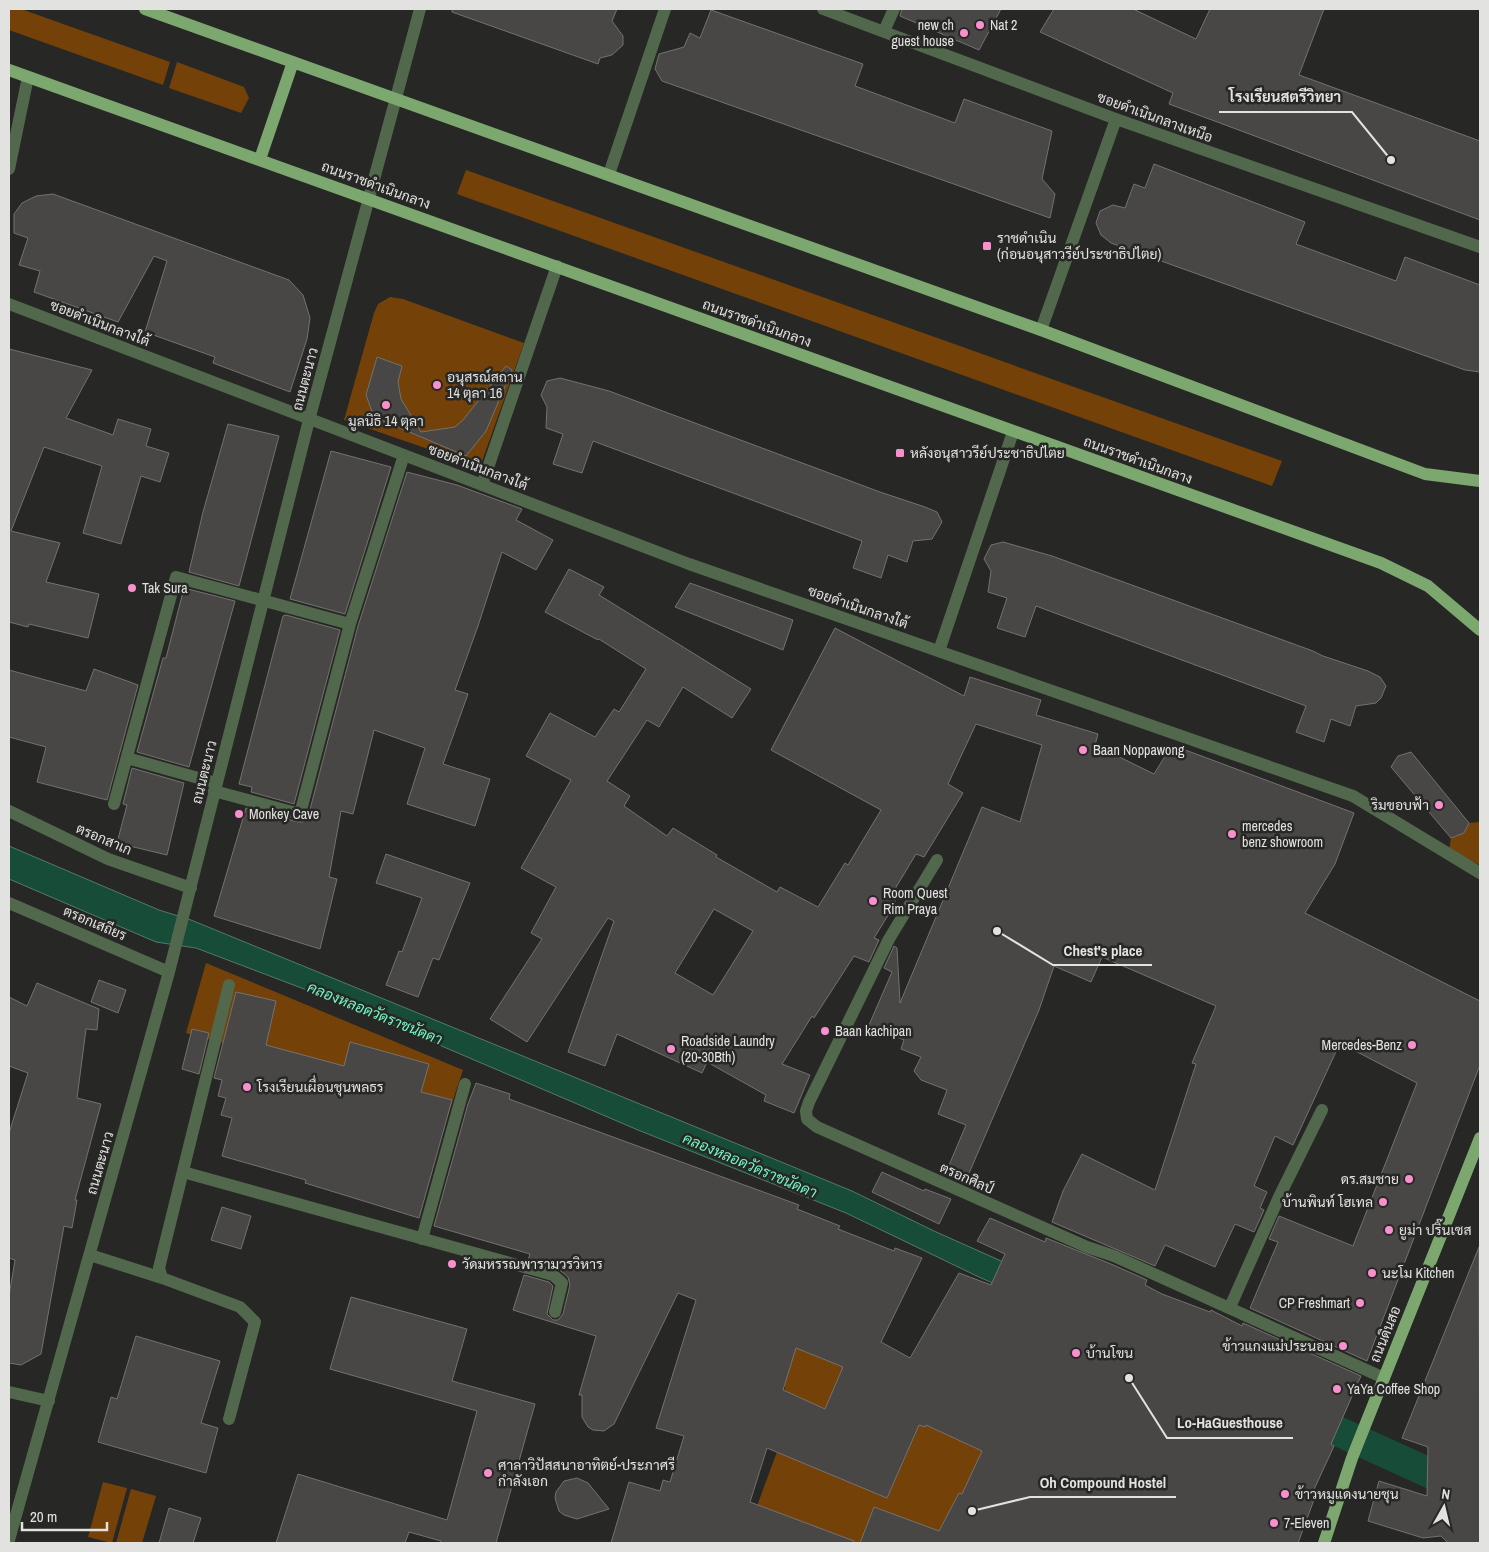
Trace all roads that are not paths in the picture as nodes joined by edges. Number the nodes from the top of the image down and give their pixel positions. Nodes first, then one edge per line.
1 (145, 9) edge
2 (420, 9) edge
3 (665, 9) edge
4 (823, 9) edge
5 (894, 9) edge
6 (884, 32) junction
7 (293, 62) junction
8 (9, 70) edge
9 (28, 77) junction
10 (396, 98) junction
11 (1116, 119) junction
12 (260, 159) junction
13 (9, 169) edge
14 (609, 174) junction
15 (369, 198) junction
16 (1480, 247) edge
17 (557, 266) junction
18 (9, 304) edge
19 (1041, 330) junction
20 (309, 420) junction
21 (1014, 432) junction
22 (404, 455) junction
23 (1480, 481) edge
24 (482, 485) junction
25 (264, 601) junction
26 (350, 624) junction
27 (1480, 630) edge
28 (939, 651) junction
29 (127, 758) junction
30 (215, 787) junction
31 (114, 804) dead end
32 (9, 811) edge
33 (937, 860) dead end
34 (1480, 872) edge
35 (191, 888) junction
36 (9, 903) edge
37 (169, 972) junction
38 (229, 985) dead end
39 (465, 1084) dead end
40 (1322, 1110) dead end
41 (1480, 1138) edge
42 (183, 1172) junction
43 (422, 1239) junction
44 (90, 1255) junction
45 (162, 1278) junction
46 (1230, 1307) junction
47 (555, 1312) dead end
48 (1384, 1378) junction
49 (9, 1392) edge
50 (49, 1401) junction
51 (229, 1419) dead end
52 (9, 1540) edge
53 (1324, 1543) edge

1 - 7 main road
2 - 10 street, ถนนตะนาว
3 - 14 street
4 - 6 street, ซอยดำเนินกลางเหนือ
5 - 6 street
6 - 11 street, ซอยดำเนินกลางเหนือ
7 - 10 main road
7 - 12 main road
8 - 9 main road, ถนนราชดำเนินกลาง
9 - 12 main road, ถนนราชดำเนินกลาง
9 - 13 street
10 - 14 main road
10 - 15 street, ถนนตะนาว
11 - 16 street, ซอยดำเนินกลางเหนือ
11 - 19 street
12 - 15 main road, ถนนราชดำเนินกลาง
14 - 19 main road
15 - 17 main road, ถนนราชดำเนินกลาง
15 - 20 street, ถนนตะนาว
17 - 21 main road, ถนนราชดำเนินกลาง
17 - 24 street
18 - 20 street, ซอยดำเนินกลางใต้
19 - 23 main road
20 - 22 street, ซอยดำเนินกลางใต้
20 - 25 street, ถนนตะนาว
21 - 27 main road, ถนนราชดำเนินกลาง
21 - 28 street
22 - 24 street, ซอยดำเนินกลางใต้
22 - 26 street
24 - 28 street, ซอยดำเนินกลางใต้
25 - 26 street
25 - 29 street
25 - 30 street, ถนนตะนาว
26 - 30 street
28 - 34 street, ซอยดำเนินกลางใต้
29 - 30 street
29 - 31 street
30 - 35 street, ถนนตะนาว
32 - 35 street, ตรอกสาเก
33 - 46 street, ตรอกศิลป์
35 - 37 street, ถนนตะนาว
36 - 37 street, ตรอกเสถียร
37 - 44 street, ถนนตะนาว
38 - 42 street
39 - 43 street
40 - 46 street
41 - 48 main road, ถนนดินสอ
42 - 43 street
42 - 45 street
43 - 47 street
44 - 45 street
44 - 50 street, ถนนตะนาว
45 - 51 street
46 - 48 street, ตรอกศิลป์
48 - 53 main road, ถนนดินสอ
49 - 50 street
50 - 52 street, ถนนตะนาว

